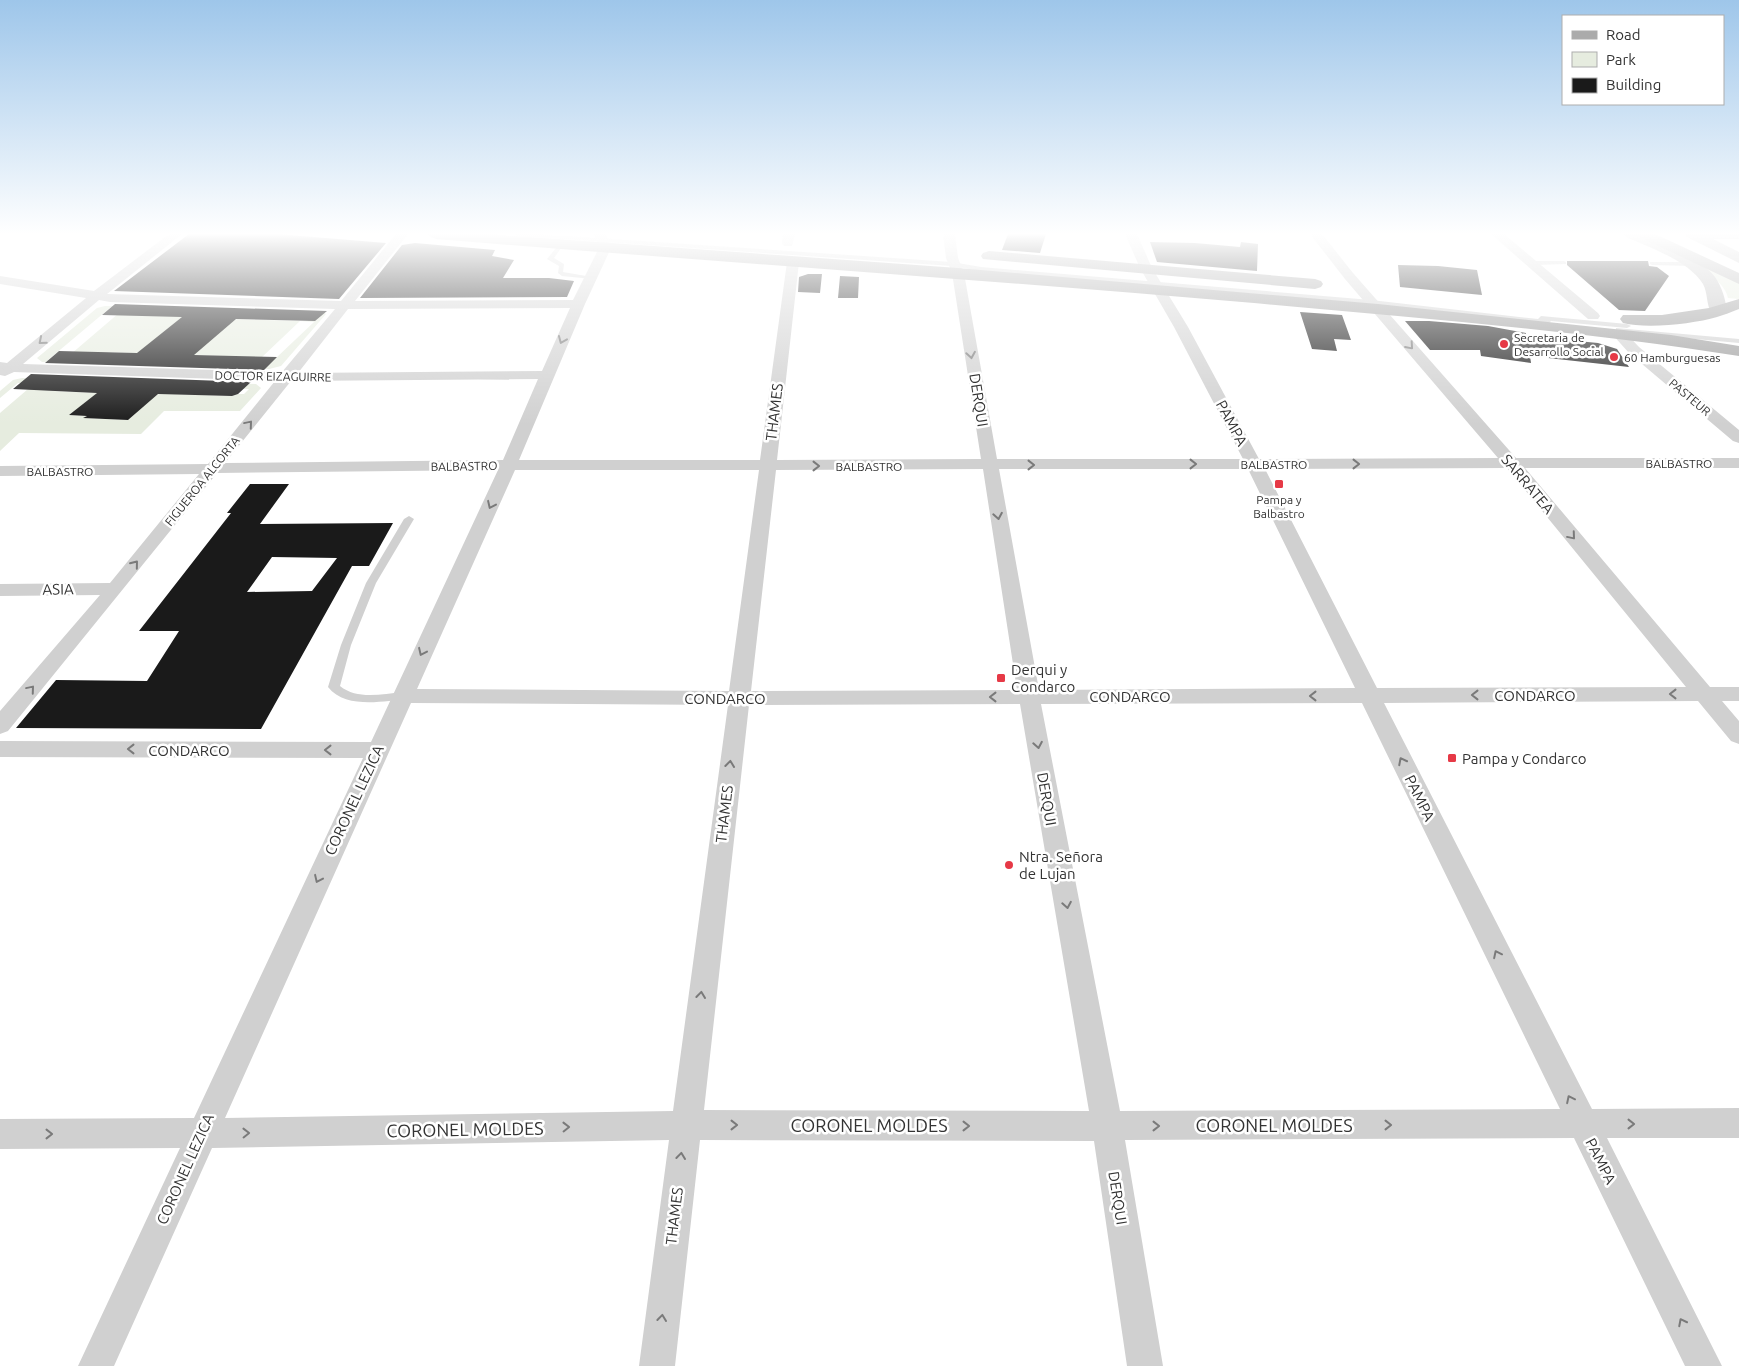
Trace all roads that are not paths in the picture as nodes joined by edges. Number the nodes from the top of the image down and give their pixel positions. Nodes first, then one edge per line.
1 (94, 298) edge
2 (144, 298) edge
3 (350, 298) edge
4 (581, 298) edge
5 (785, 298) edge
6 (959, 298) edge
7 (1163, 298) edge
8 (1355, 298) edge
9 (1355, 298) edge
10 (1572, 298) edge
11 (1715, 298) edge
12 (1369, 299) junction
13 (578, 304) junction
14 (1739, 304) edge
15 (344, 305) junction
16 (1716, 312) junction
17 (1593, 316) junction
18 (1619, 334) junction
19 (1736, 337) edge
20 (1739, 351) edge
21 (3, 370) edge
22 (547, 375) junction
23 (288, 377) junction
24 (1739, 438) edge
25 (1739, 463) edge
26 (1254, 464) junction
27 (1512, 464) junction
28 (509, 465) junction
29 (989, 465) junction
30 (767, 466) junction
31 (211, 470) junction
32 (0, 471) edge
33 (409, 519) dead end
34 (115, 589) junction
35 (0, 590) edge
36 (1704, 694) junction
37 (1739, 694) edge
38 (402, 696) junction
39 (1029, 696) junction
40 (1368, 696) junction
41 (738, 698) junction
42 (0, 726) edge
43 (1739, 736) edge
44 (0, 749) edge
45 (377, 750) junction
46 (1582, 1124) junction
47 (1739, 1124) edge
48 (685, 1125) junction
49 (1107, 1126) junction
50 (0, 1134) edge
51 (201, 1134) junction
52 (96, 1366) edge
53 (656, 1366) edge
54 (1145, 1366) edge
55 (1704, 1366) edge

1 -> 21 street
2 - 15 street
3 - 15 street, FIGUEROA ALCORTA
4 - 13 street, CORONEL LEZICA
5 - 30 street, THAMES
6 -> 29 street, DERQUI
7 - 26 street, PAMPA
8 - 12 highway
9 - 12 highway
10 - 17 street
11 - 16 street
12 - 17 highway
12 - 18 highway
12 - 19 lane
12 - 19 lane
12 -> 27 street, SARRATEA
13 - 15 street
13 -> 22 street, CORONEL LEZICA
14 - 16 highway
15 - 23 street, FIGUEROA ALCORTA
16 - 17 highway
16 - 19 highway
18 - 20 highway
18 - 24 street, PASTEUR
21 - 23 street, DOCTOR EIZAGUIRRE
22 - 23 street, DOCTOR EIZAGUIRRE
22 - 28 street, CORONEL LEZICA
31 -> 23 street, FIGUEROA ALCORTA
25 - 27 street, BALBASTRO
26 -> 27 street, BALBASTRO
29 -> 26 street, BALBASTRO
26 - 40 street, PAMPA
27 -> 36 street, SARRATEA
28 - 30 street, BALBASTRO
28 - 31 street, BALBASTRO
28 -> 38 street, CORONEL LEZICA
30 -> 29 street, BALBASTRO
29 -> 39 street, DERQUI
30 - 41 street, THAMES
31 - 32 street, BALBASTRO
34 -> 31 street, FIGUEROA ALCORTA
33 - 38 lane
34 - 35 street, ASIA
42 -> 34 street, FIGUEROA ALCORTA
36 - 37 street, CONDARCO
36 -> 40 street, CONDARCO
36 - 43 street, SARRATEA
38 - 41 street, CONDARCO
38 - 45 street, CORONEL LEZICA
40 -> 39 street, CONDARCO
39 -> 41 street, CONDARCO
39 -> 49 street, DERQUI
46 -> 40 street, PAMPA
48 -> 41 street, THAMES
45 -> 44 street, CONDARCO
45 -> 51 street, CORONEL LEZICA
46 -> 47 street, CORONEL MOLDES
49 -> 46 street, CORONEL MOLDES
55 -> 46 street, PAMPA
48 -> 49 street, CORONEL MOLDES
51 -> 48 street, CORONEL MOLDES
53 -> 48 street, THAMES
49 - 54 street, DERQUI
50 -> 51 street, CORONEL MOLDES
51 - 52 street, CORONEL LEZICA

